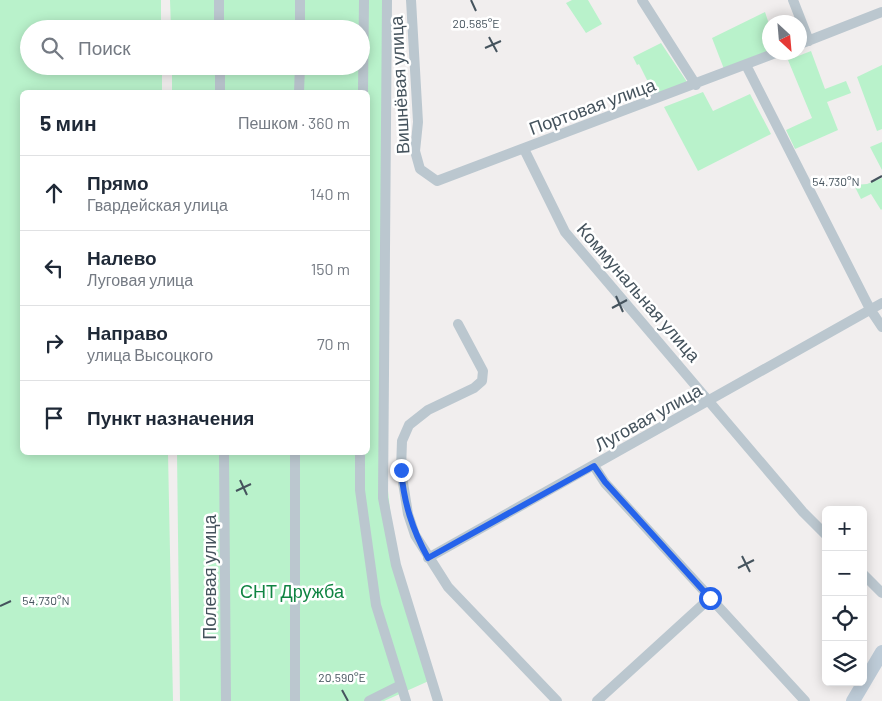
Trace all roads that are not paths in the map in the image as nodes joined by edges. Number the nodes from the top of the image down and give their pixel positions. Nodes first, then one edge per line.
1 (219, 0) edge
2 (300, 0) edge
3 (364, 0) edge
4 (387, 0) edge
5 (411, 0) edge
6 (642, 0) edge
7 (793, 0) edge
8 (882, 12) edge
9 (797, 15) edge
10 (219, 20) edge
11 (300, 20) edge
12 (364, 20) edge
13 (807, 41) edge
14 (762, 58) edge
15 (746, 64) junction
16 (220, 75) edge
17 (300, 75) edge
18 (363, 75) edge
19 (696, 85) junction
20 (220, 90) edge
21 (299, 90) edge
22 (363, 90) edge
23 (524, 149) junction
24 (420, 168) joint
25 (882, 303) edge
26 (870, 309) junction
27 (458, 324) dead end
28 (882, 327) edge
29 (711, 401) junction
30 (224, 455) edge
31 (295, 455) edge
32 (360, 455) edge
33 (594, 466) junction
34 (822, 531) edge
35 (428, 558) junction
36 (867, 578) edge
37 (882, 593) edge
38 (710, 598) junction
39 (882, 652) edge
40 (401, 686) junction
41 (226, 701) edge
42 (295, 701) edge
43 (368, 701) edge
44 (406, 701) edge
45 (438, 701) edge
46 (557, 701) edge
47 (596, 701) edge
48 (805, 701) edge
49 (854, 701) edge

1 - 10 street
2 - 11 street
3 - 12 street
4 - 45 street
5 - 24 street, Вишнёвая улица
6 - 19 street
7 - 9 street
8 - 13 street
14 - 15 street, Портовая улица
15 - 19 street, Портовая улица
15 - 26 street
16 - 20 street
17 - 21 street
18 - 22 street
19 - 23 street, Портовая улица
23 - 24 street, Портовая улица
23 - 29 street, Коммунальная улица
25 - 26 street, Луговая улица
26 - 28 street
26 - 29 street, Луговая улица
27 - 35 street
29 - 33 street, Луговая улица
29 - 34 street, Коммунальная улица
30 - 41 street, Полевая улица
31 - 42 street
32 - 40 street
33 - 35 street, Луговая улица
33 - 38 street
35 - 46 street
36 - 37 street
38 - 47 street
38 - 48 street
39 - 49 street
40 - 43 street
40 - 44 street

